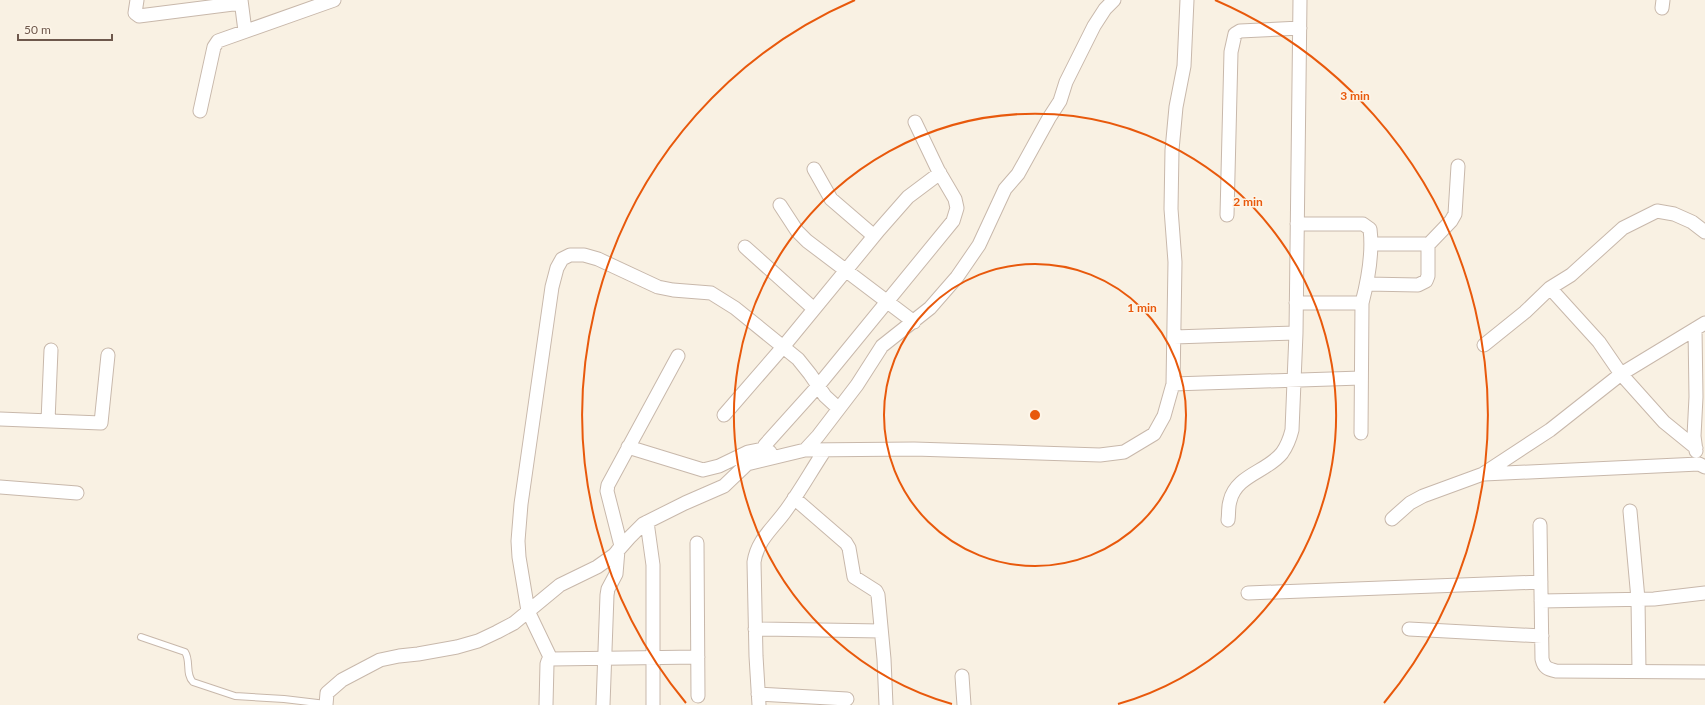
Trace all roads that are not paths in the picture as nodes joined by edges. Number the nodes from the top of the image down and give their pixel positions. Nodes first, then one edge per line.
1 (137, 0) edge
2 (334, 0) edge
3 (1114, 0) edge
4 (1187, 0) edge
5 (1300, 0) edge
6 (241, 1) edge
7 (1300, 28) junction
8 (245, 31) junction
9 (200, 111) dead end
10 (915, 122) dead end
11 (1458, 166) dead end
12 (814, 169) dead end
13 (940, 173) junction
14 (780, 205) dead end
15 (1227, 215) dead end
16 (1297, 224) junction
17 (1705, 232) edge
18 (874, 236) junction
19 (1371, 244) junction
20 (1427, 246) junction
21 (745, 247) dead end
22 (846, 270) junction
23 (1367, 284) junction
24 (1550, 288) junction
25 (887, 301) junction
26 (1296, 303) junction
27 (1362, 303) junction
28 (814, 309) junction
29 (914, 322) junction
30 (1700, 326) edge
31 (1296, 333) junction
32 (1174, 337) junction
33 (1484, 346) dead end
34 (783, 347) junction
35 (51, 350) dead end
36 (108, 355) dead end
37 (678, 356) dead end
38 (1621, 374) junction
39 (1361, 378) junction
40 (1294, 379) junction
41 (1173, 384) junction
42 (818, 386) junction
43 (838, 408) junction
44 (724, 415) dead end
45 (0, 419) edge
46 (48, 421) junction
47 (1361, 433) dead end
48 (628, 447) junction
49 (1696, 448) junction
50 (805, 450) junction
51 (825, 450) junction
52 (762, 451) junction
53 (783, 456) junction
54 (1702, 466) edge
55 (1483, 474) junction
56 (0, 487) edge
57 (77, 493) dead end
58 (794, 498) junction
59 (1630, 511) dead end
60 (1392, 519) dead end
61 (1228, 520) dead end
62 (647, 522) junction
63 (1540, 525) dead end
64 (697, 543) dead end
65 (620, 548) junction
66 (1541, 582) junction
67 (1248, 593) dead end
68 (1705, 593) edge
69 (1638, 599) junction
70 (1541, 601) junction
71 (528, 611) junction
72 (755, 629) junction
73 (1409, 629) dead end
74 (881, 632) junction
75 (1542, 636) junction
76 (141, 637) dead end
77 (698, 657) junction
78 (605, 658) junction
79 (653, 658) junction
80 (552, 659) junction
81 (1639, 671) junction
82 (1705, 672) edge
83 (962, 676) dead end
84 (698, 696) dead end
85 (847, 699) dead end
86 (759, 700) edge
87 (326, 704) edge
88 (546, 705) edge
89 (603, 705) edge
90 (653, 705) edge
91 (886, 705) edge
92 (964, 705) edge

1 - 6 street
2 - 8 street
3 - 29 street
4 - 32 street
5 - 7 street
6 - 8 street
7 - 15 street
7 - 16 street
8 - 9 street
10 - 13 street
11 - 20 street
12 - 18 street
13 - 18 street
13 - 25 street
14 - 22 street
16 - 19 street
16 - 26 street
17 - 24 street
18 - 22 street
19 - 20 street
19 - 23 street
20 - 23 street
21 - 28 street
22 - 25 street
22 - 28 street
23 - 27 street
24 - 33 street
24 - 38 street
25 - 29 street
25 - 42 street
26 - 27 street
26 - 31 street
27 - 39 street
28 - 34 street
29 - 43 street
30 - 38 street
30 - 49 street
31 - 32 street
31 - 40 street
32 - 41 street
34 - 42 street
34 - 44 street
34 - 71 street
35 - 46 street
36 - 46 street
37 - 48 street
38 - 49 street
38 - 55 street
39 - 40 street
39 - 47 street
40 - 41 street
40 - 61 street
41 - 51 street
42 - 43 street
42 - 52 street
43 - 50 street
45 - 46 street
48 - 52 street
48 - 65 street
49 - 54 street
50 - 51 street
50 - 53 street
51 - 58 street
52 - 53 street
53 - 62 street
54 - 55 street
55 - 60 street
56 - 57 street
58 - 72 street
58 - 74 street
59 - 69 street
62 - 65 street
62 - 79 street
63 - 66 street
64 - 77 street
65 - 71 street
65 - 78 street
66 - 67 street
66 - 70 street
68 - 69 street
69 - 70 street
69 - 81 street
70 - 75 street
71 - 80 street
71 - 87 street
72 - 74 street
72 - 86 street
73 - 75 street
74 - 91 street
75 - 81 street
76 - 87 lane
77 - 79 street
77 - 84 street
78 - 79 street
78 - 80 street
78 - 89 street
79 - 90 street
80 - 88 street
81 - 82 street
83 - 92 street
85 - 86 street

